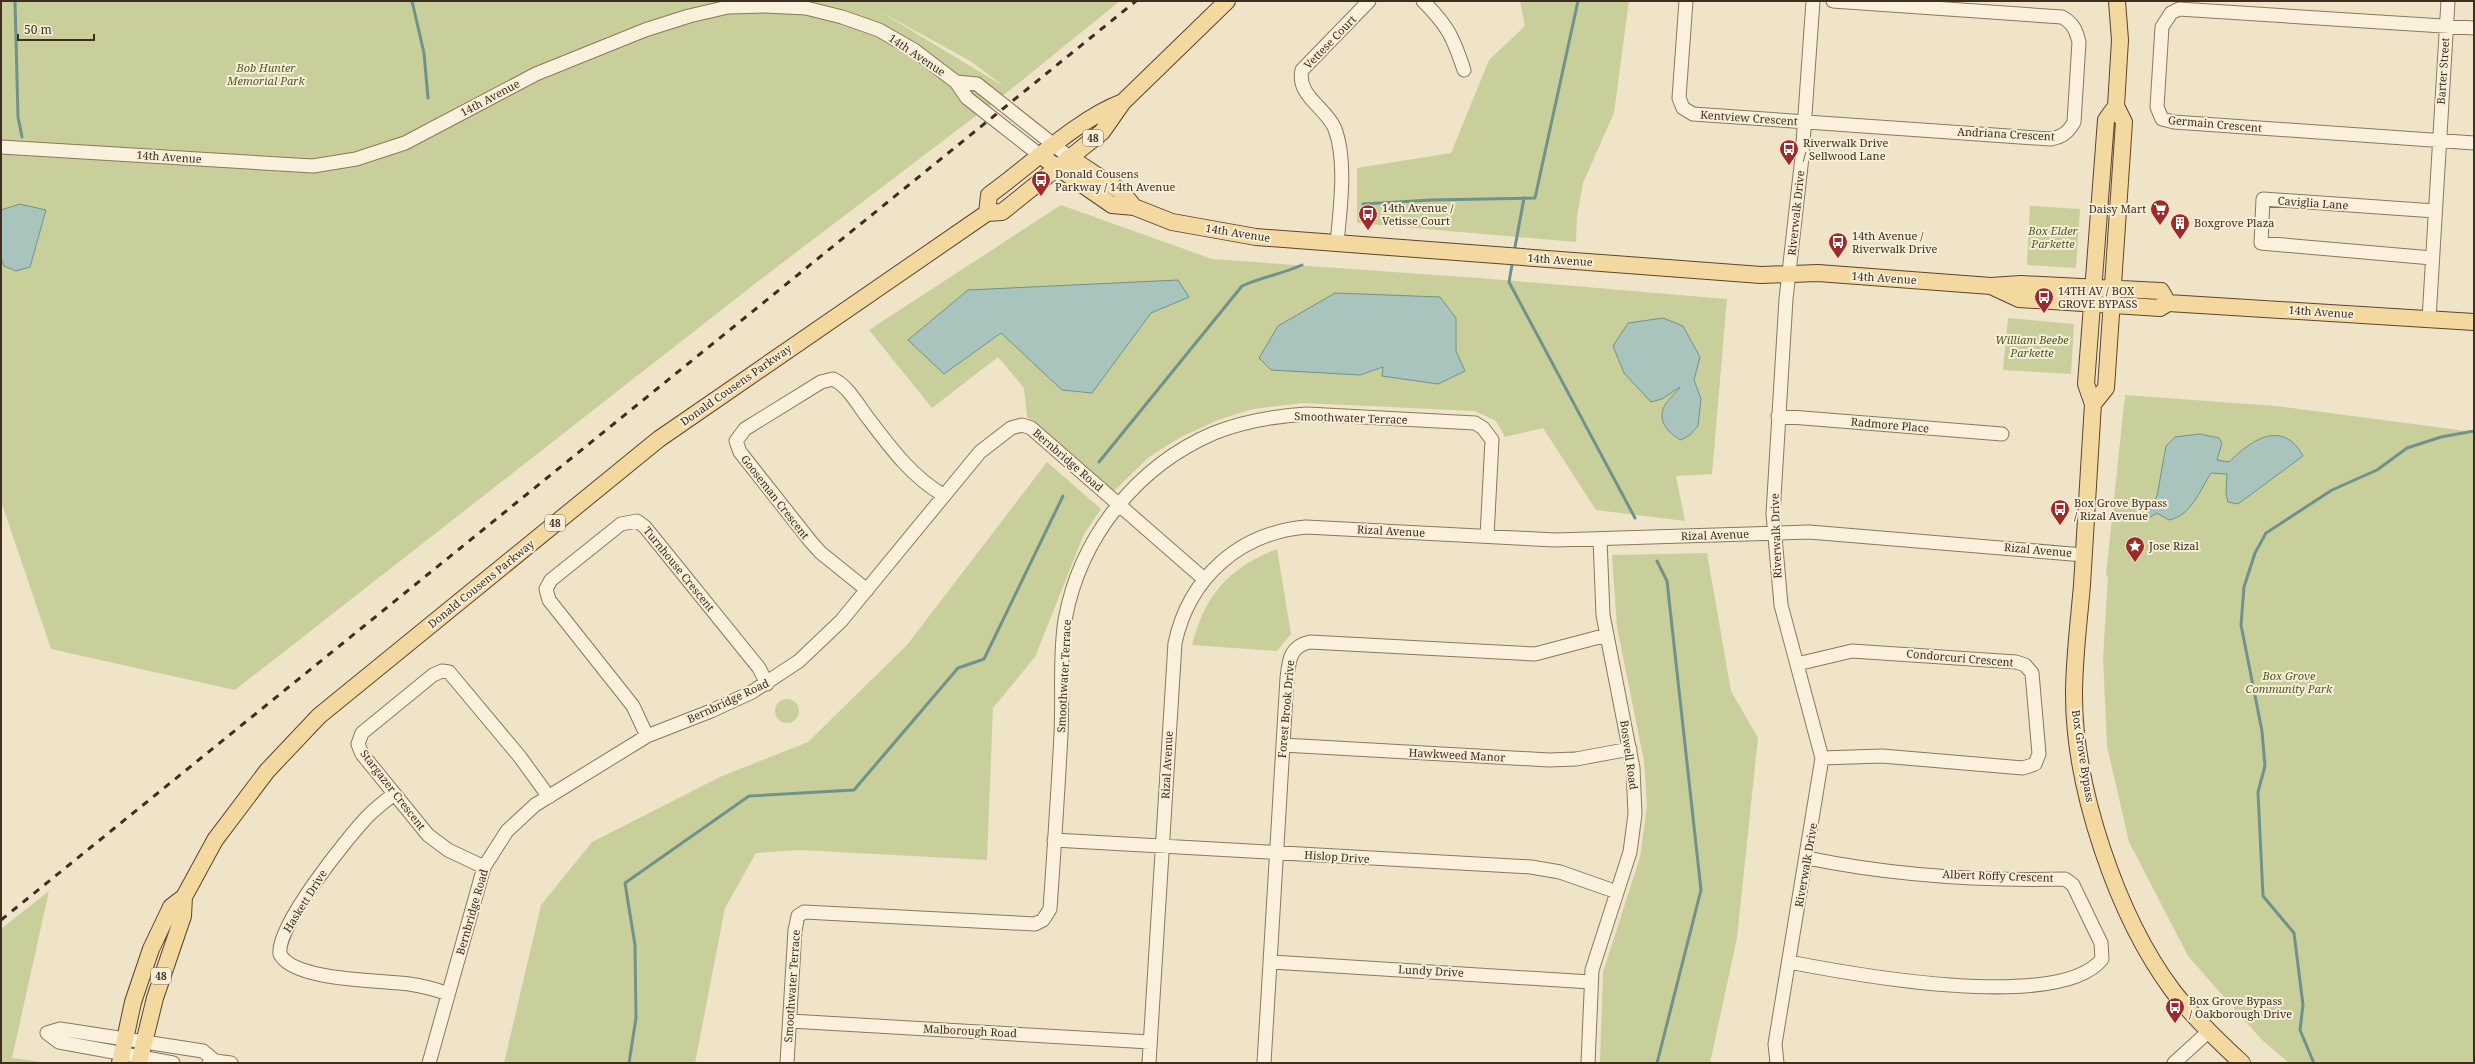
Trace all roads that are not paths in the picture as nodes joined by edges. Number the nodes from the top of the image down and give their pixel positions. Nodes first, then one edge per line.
1 (1227, 1) edge
2 (1369, 1) edge
3 (1423, 1) edge
4 (1686, 1) edge
5 (1813, 1) edge
6 (1833, 1) edge
7 (2117, 1) edge
8 (2448, 1) edge
9 (1941, 4) edge
10 (2446, 26) junction
11 (2474, 28) edge
12 (1464, 70) dead end
13 (956, 82) junction
14 (1123, 102) junction
15 (2116, 106) junction
16 (1804, 121) junction
17 (2438, 140) junction
18 (2474, 143) edge
19 (1054, 145) junction
20 (1, 147) edge
21 (1041, 156) junction
22 (1070, 157) junction
23 (1056, 168) junction
24 (1134, 207) junction
25 (2435, 211) junction
26 (987, 213) junction
27 (1337, 243) junction
28 (2432, 258) junction
29 (1789, 274) junction
30 (1991, 286) junction
31 (2093, 287) junction
32 (2113, 288) junction
33 (2168, 303) junction
34 (2092, 304) junction
35 (2112, 306) junction
36 (2429, 319) junction
37 (2474, 322) edge
38 (2093, 404) junction
39 (1778, 416) junction
40 (2002, 434) dead end
41 (943, 495) junction
42 (1119, 505) junction
43 (1775, 533) junction
44 (1487, 536) junction
45 (1600, 539) junction
46 (2084, 555) junction
47 (1204, 580) junction
48 (867, 590) junction
49 (1607, 636) junction
50 (1797, 664) junction
51 (767, 684) junction
52 (647, 736) junction
53 (1283, 745) junction
54 (1630, 749) junction
55 (1822, 758) junction
56 (394, 794) junction
57 (549, 798) junction
58 (1054, 840) junction
59 (1162, 847) junction
60 (1277, 853) junction
61 (1807, 858) junction
62 (484, 867) junction
63 (1617, 892) junction
64 (184, 897) junction
65 (1272, 962) junction
66 (1789, 962) junction
67 (1590, 982) junction
68 (448, 994) junction
69 (790, 1021) junction
70 (2208, 1032) junction
71 (1150, 1042) junction
72 (122, 1052) edge
73 (142, 1053) edge
74 (212, 1062) edge
75 (173, 1063) edge
76 (231, 1063) edge
77 (429, 1063) edge
78 (787, 1063) edge
79 (1149, 1063) edge
80 (1264, 1063) edge
81 (1588, 1063) edge
82 (1777, 1063) edge
83 (2174, 1063) edge
84 (2242, 1063) edge

1 - 14 main road, Donald Cousens Parkway / 48
2 - 27 street, Vettese Court
3 - 12 street
4 - 16 street, Kentview Crescent
5 - 16 street, Riverwalk Drive
6 - 9 street, Andriana Crescent
7 - 15 main road, Box Grove Bypass
8 - 10 street, Barter Street
9 - 16 street, Andriana Crescent
10 - 11 street, Germain Crescent
10 - 17 street, Barter Street
10 - 17 street, Germain Crescent
13 - 19 street, 14th Avenue
13 - 20 street, 14th Avenue
13 - 21 street, 14th Avenue
14 - 19 main road, Donald Cousens Parkway / 48
14 - 22 main road, Donald Cousens Parkway / 48
15 - 31 main road, Box Grove Bypass
15 - 32 main road, Box Grove Bypass
16 - 29 street, Riverwalk Drive
17 - 18 street, Germain Crescent
17 - 25 street, Barter Street
19 - 21 main road, Donald Cousens Parkway / 48
19 - 22 street, 14th Avenue
21 - 23 main road, 14th Avenue
21 - 26 main road, Donald Cousens Parkway / 48
22 - 23 main road, Donald Cousens Parkway / 48
22 - 24 main road, 14th Avenue
23 - 24 main road, 14th Avenue
23 - 26 main road, Donald Cousens Parkway / 48
24 - 27 main road, 14th Avenue
25 - 28 street, Barter Street
25 - 28 street, Caviglia Lane
26 - 64 main road, Donald Cousens Parkway / 48
27 - 29 main road, 14th Avenue
28 - 36 street, Barter Street
29 - 30 main road, 14th Avenue
29 - 39 street, Riverwalk Drive
30 - 31 main road, 14th Avenue
30 - 34 main road, 14th Avenue
31 - 32 main road, 14th Avenue
31 - 34 main road, Box Grove Bypass
32 - 33 main road, 14th Avenue
32 - 35 main road, Box Grove Bypass
33 - 35 main road, 14th Avenue
33 - 36 main road, 14th Avenue
34 - 35 main road, 14th Avenue
34 - 38 main road, Box Grove Bypass
35 - 38 main road, Box Grove Bypass
36 - 37 main road, 14th Avenue
38 - 46 main road, Box Grove Bypass
39 - 40 street, Radmore Place
39 - 43 street, Riverwalk Drive
41 - 42 street, Bernbridge Road
41 - 48 street, Bernbridge Road
41 - 48 street, Gooseman Crescent
42 - 44 street, Smoothwater Terrace
42 - 47 street, Bernbridge Road
42 - 58 street, Smoothwater Terrace
43 - 45 street, Rizal Avenue
43 - 46 street, Rizal Avenue
43 - 50 street, Riverwalk Drive
44 - 45 street, Rizal Avenue
44 - 47 street, Rizal Avenue
45 - 49 street, Boswell Road
46 - 70 main road, Box Grove Bypass
47 - 59 street, Rizal Avenue
48 - 51 street, Bernbridge Road
49 - 53 street, Forest Brook Drive
49 - 54 street, Boswell Road
50 - 55 street, Riverwalk Drive
50 - 55 street, Condorcuri Crescent
51 - 52 street, Bernbridge Road
51 - 52 street, Turnhouse Crescent
52 - 57 street, Bernbridge Road
53 - 54 street, Hawkweed Manor
53 - 60 street, Forest Brook Drive
54 - 63 street, Boswell Road
55 - 61 street, Riverwalk Drive
56 - 57 street, Stargazer Crescent
56 - 62 street, Stargazer Crescent
56 - 68 street, Haskett Drive
57 - 62 street, Bernbridge Road
58 - 59 street, Hislop Drive
58 - 69 street, Smoothwater Terrace
59 - 60 street, Hislop Drive
59 - 71 street, Rizal Avenue
60 - 63 street, Hislop Drive
60 - 65 street, Forest Brook Drive
61 - 66 street, Riverwalk Drive
61 - 66 street, Albert Roffy Crescent
62 - 68 street, Bernbridge Road
63 - 67 street, Boswell Road
64 - 72 main road, Donald Cousens Parkway / 48
64 - 73 main road, Donald Cousens Parkway / 48
65 - 67 street, Lundy Drive
65 - 80 street, Forest Brook Drive
66 - 82 street, Riverwalk Drive
67 - 81 street, Boswell Road
68 - 77 street, Bernbridge Road
69 - 71 street, Malborough Road
69 - 78 street, Smoothwater Terrace
70 - 83 street
70 - 84 main road, Box Grove Bypass
71 - 79 street, Rizal Avenue
72 - 73 street
73 - 74 street
73 - 75 street
74 - 76 street

